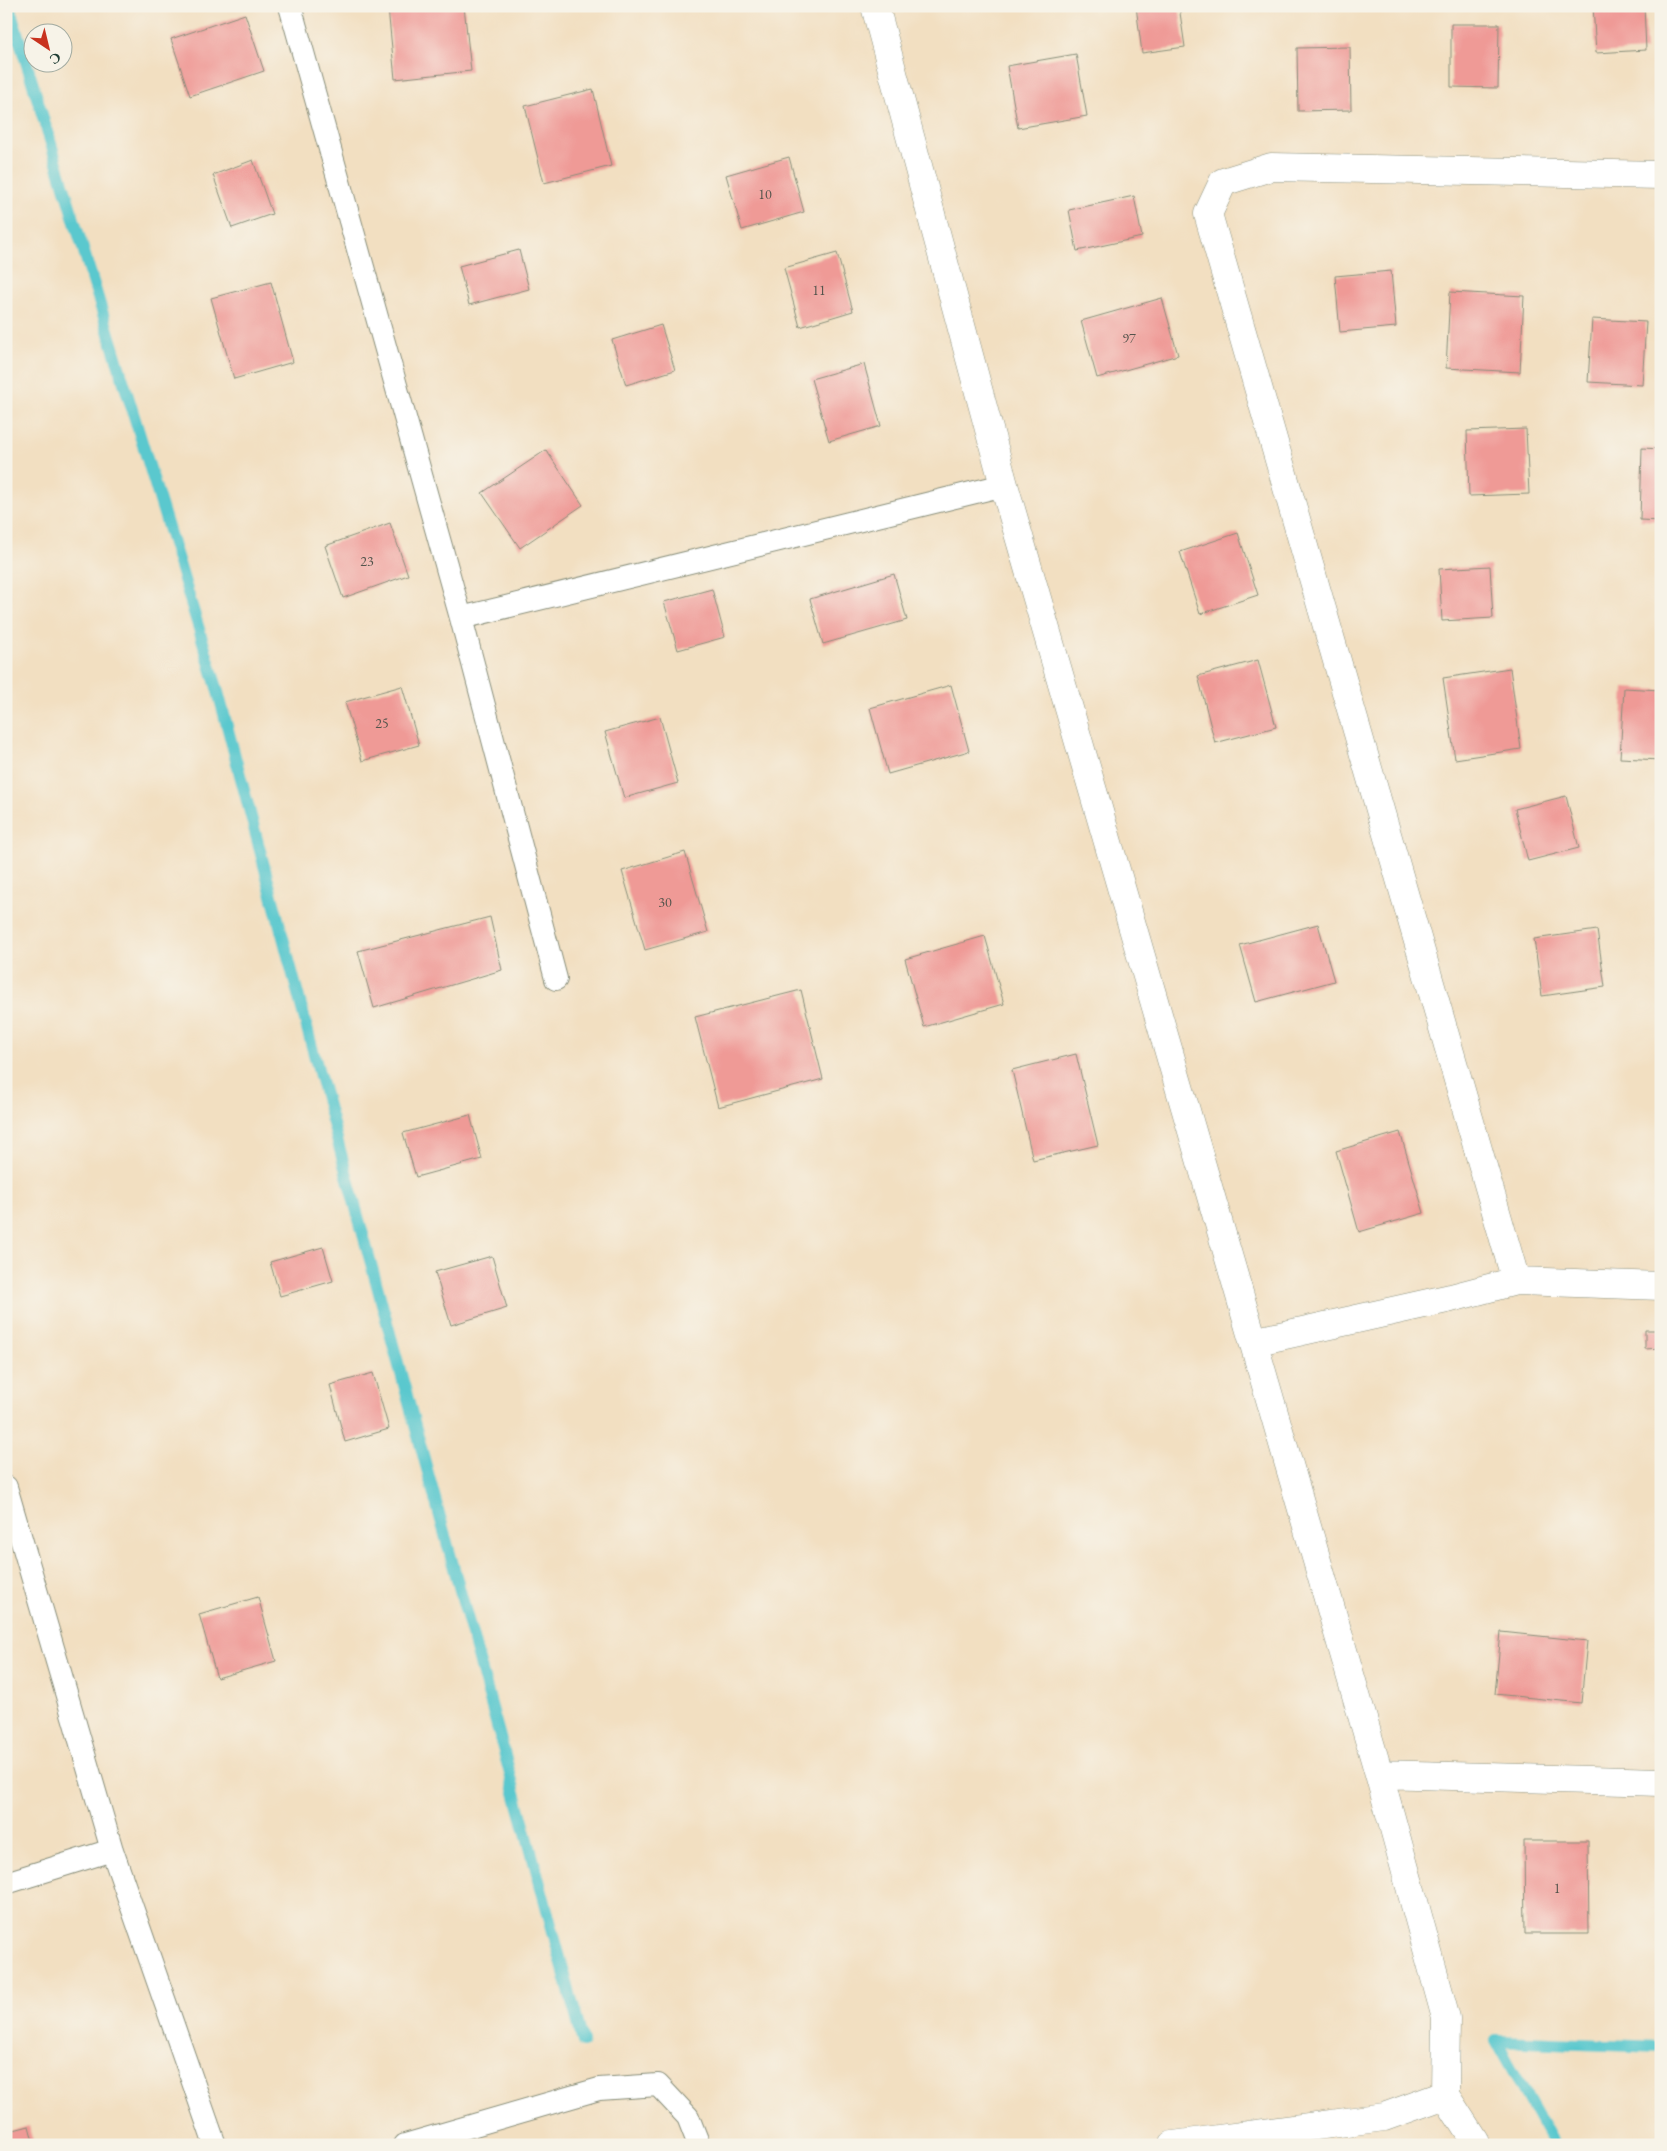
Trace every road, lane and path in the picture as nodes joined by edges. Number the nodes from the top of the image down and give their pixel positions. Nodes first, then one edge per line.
1 (290, 6) edge
2 (876, 6) edge
3 (1661, 175) edge
4 (1004, 485) junction
5 (461, 618) junction
6 (556, 979) dead end
7 (1516, 1281) junction
8 (1661, 1286) edge
9 (1253, 1342) junction
10 (6, 1487) edge
11 (1379, 1774) junction
12 (1661, 1782) edge
13 (112, 1850) junction
14 (6, 1883) edge
15 (1444, 2095) junction
16 (214, 2145) edge
17 (405, 2145) edge
18 (699, 2145) edge
19 (1173, 2145) edge
20 (1474, 2145) edge

1 - 5 lane
2 - 4 street
3 - 7 street
4 - 5 lane
4 - 9 street
5 - 6 lane
7 - 8 street
7 - 9 street
9 - 11 street
10 - 13 lane
11 - 12 street
11 - 15 street
13 - 14 lane
13 - 16 lane
15 - 19 street
15 - 20 street
17 - 18 lane

